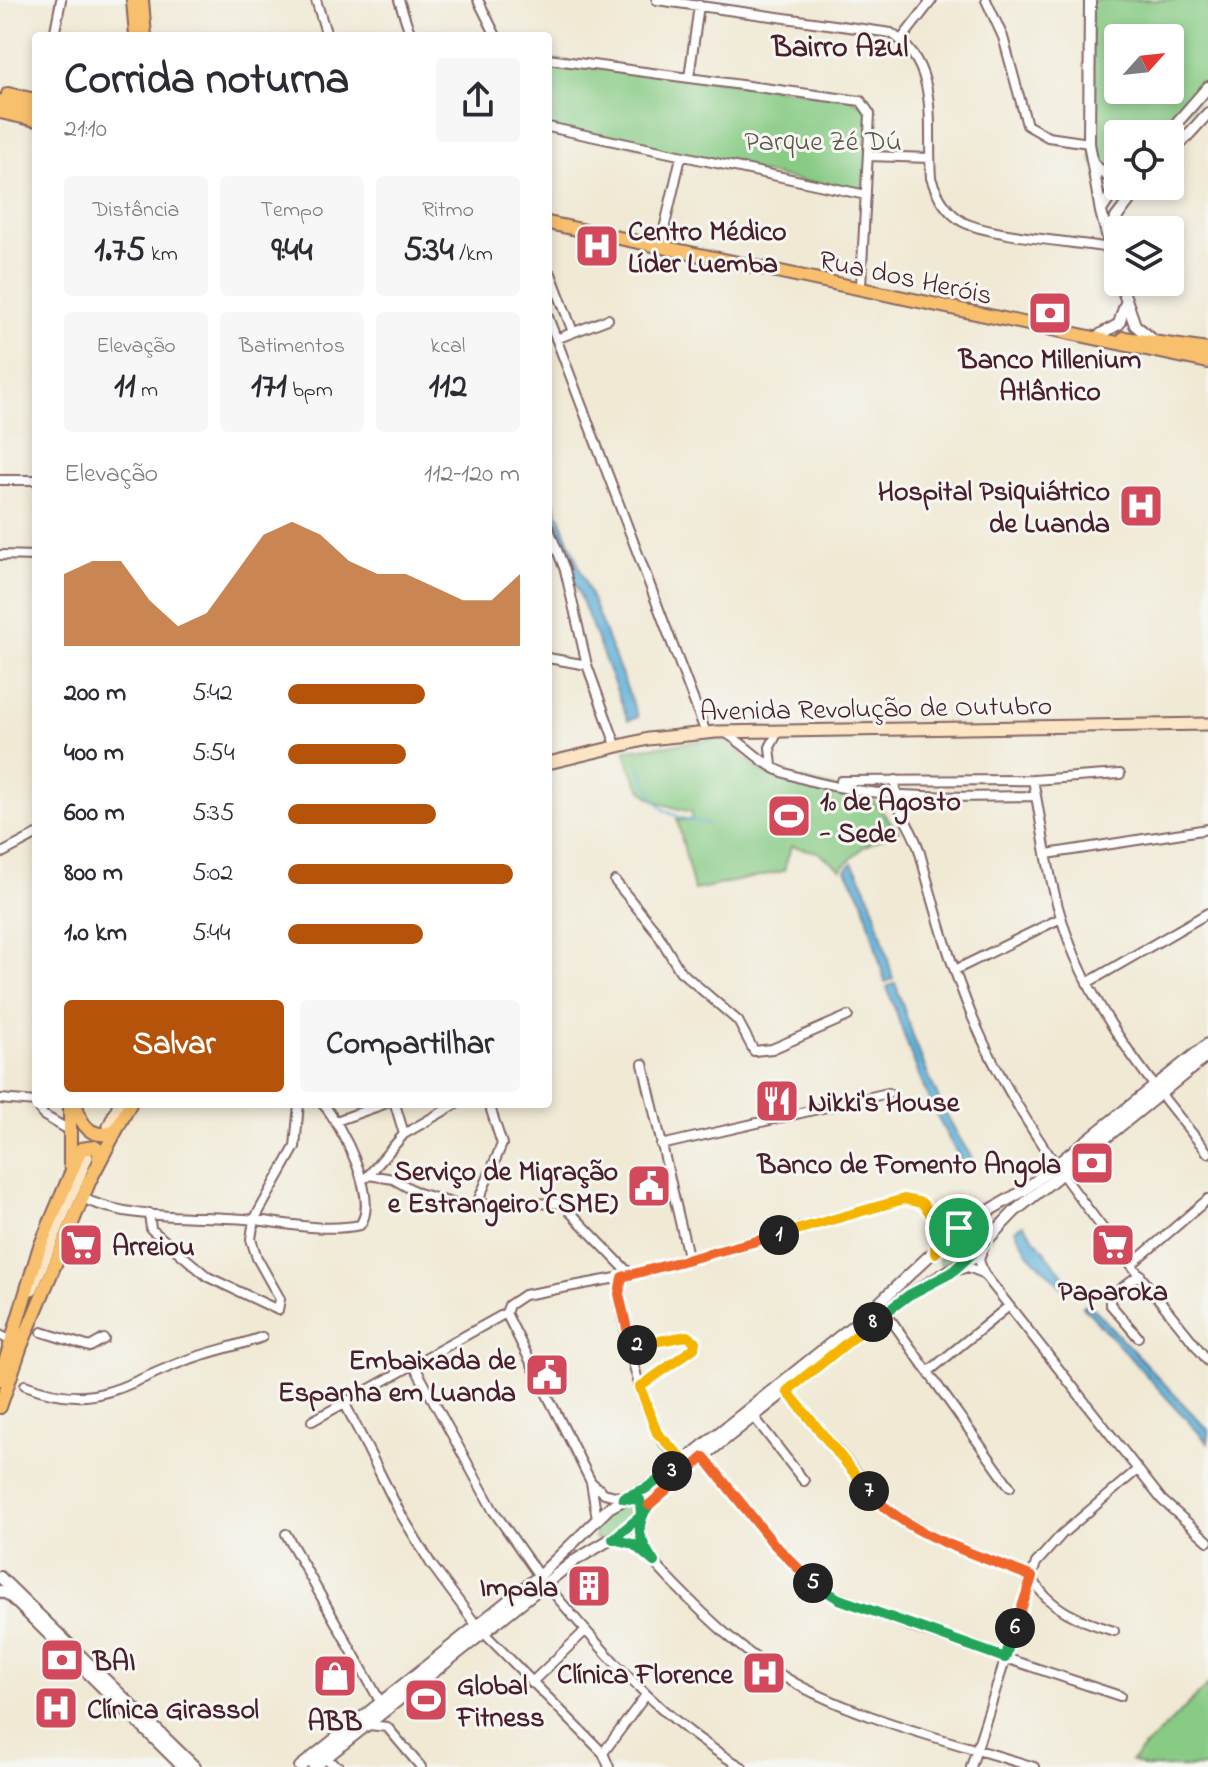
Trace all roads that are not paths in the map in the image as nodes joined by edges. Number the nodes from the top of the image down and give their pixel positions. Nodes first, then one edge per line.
1 (61, 0) edge
2 (133, 0) edge
3 (142, 0) edge
4 (316, 0) edge
5 (399, 0) edge
6 (478, 0) edge
7 (657, 0) edge
8 (932, 0) edge
9 (986, 0) edge
10 (1090, 0) edge
11 (699, 5) junction
12 (55, 32) edge
13 (136, 32) edge
14 (145, 32) edge
15 (326, 32) edge
16 (410, 32) edge
17 (494, 32) edge
18 (901, 40) junction
19 (552, 60) edge
20 (689, 78) junction
21 (1208, 87) edge
22 (0, 93) edge
23 (32, 99) edge
24 (0, 101) edge
25 (32, 108) edge
26 (0, 112) edge
27 (1208, 113) edge
28 (32, 119) edge
29 (1179, 120) edge
30 (552, 128) edge
31 (1184, 140) edge
32 (1089, 143) junction
33 (869, 156) junction
34 (681, 157) junction
35 (930, 158) junction
36 (1092, 162) junction
37 (1104, 173) edge
38 (866, 195) junction
39 (1105, 200) edge
40 (1101, 212) junction
41 (552, 222) edge
42 (552, 222) edge
43 (1104, 224) edge
44 (661, 242) junction
45 (1104, 247) edge
46 (552, 277) edge
47 (861, 285) junction
48 (1124, 296) edge
49 (1125, 299) junction
50 (608, 319) dead end
51 (552, 328) edge
52 (573, 332) junction
53 (1101, 334) junction
54 (556, 339) junction
55 (1166, 346) junction
56 (1208, 350) edge
57 (1208, 362) edge
58 (0, 480) edge
59 (32, 480) edge
60 (552, 537) edge
61 (0, 555) edge
62 (32, 556) edge
63 (552, 659) edge
64 (587, 665) junction
65 (1208, 724) edge
66 (779, 730) junction
67 (722, 731) junction
68 (706, 733) junction
69 (616, 745) junction
70 (552, 762) edge
71 (772, 766) junction
72 (1120, 774) dead end
73 (896, 780) junction
74 (1033, 780) junction
75 (824, 782) junction
76 (894, 794) junction
77 (1036, 796) junction
78 (1208, 829) edge
79 (32, 837) edge
80 (0, 854) edge
81 (1047, 854) junction
82 (615, 881) dead end
83 (1208, 913) edge
84 (1061, 918) junction
85 (955, 970) junction
86 (1087, 983) junction
87 (848, 1016) dead end
88 (1208, 1044) edge
89 (1208, 1055) edge
90 (643, 1064) dead end
91 (1158, 1090) junction
92 (888, 1093) dead end
93 (0, 1099) edge
94 (32, 1102) edge
95 (40, 1108) edge
96 (70, 1108) edge
97 (77, 1108) edge
98 (115, 1108) edge
99 (126, 1108) edge
100 (299, 1108) edge
101 (326, 1108) edge
102 (373, 1108) edge
103 (396, 1108) edge
104 (449, 1108) edge
105 (490, 1108) edge
106 (336, 1121) junction
107 (109, 1127) junction
108 (69, 1130) junction
109 (404, 1134) junction
110 (661, 1145) junction
111 (1208, 1153) edge
112 (93, 1160) junction
113 (1059, 1168) junction
114 (366, 1178) junction
115 (67, 1183) junction
116 (82, 1198) junction
117 (1208, 1199) edge
118 (476, 1206) junction
119 (149, 1213) junction
120 (254, 1220) junction
121 (969, 1222) junction
122 (986, 1241) junction
123 (935, 1253) junction
124 (688, 1256) junction
125 (1132, 1264) junction
126 (951, 1273) junction
127 (984, 1274) junction
128 (1140, 1274) junction
129 (626, 1275) junction
130 (1009, 1306) junction
131 (506, 1313) junction
132 (886, 1313) junction
133 (42, 1332) dead end
134 (262, 1337) dead end
135 (1138, 1337) dead end
136 (104, 1339) dead end
137 (11, 1340) edge
138 (631, 1346) junction
139 (1208, 1361) edge
140 (415, 1367) junction
141 (928, 1372) junction
142 (0, 1379) edge
143 (25, 1385) dead end
144 (640, 1387) junction
145 (787, 1391) junction
146 (344, 1402) junction
147 (0, 1407) edge
148 (754, 1417) junction
149 (312, 1421) dead end
150 (704, 1457) junction
151 (685, 1461) junction
152 (1137, 1470) junction
153 (804, 1481) dead end
154 (591, 1482) junction
155 (1010, 1487) dead end
156 (623, 1498) junction
157 (641, 1516) junction
158 (597, 1519) junction
159 (286, 1534) dead end
160 (613, 1539) junction
161 (1208, 1541) edge
162 (654, 1562) junction
163 (0, 1577) edge
164 (1032, 1577) junction
165 (542, 1580) junction
166 (0, 1591) edge
167 (480, 1629) junction
168 (585, 1631) junction
169 (1114, 1631) dead end
170 (1005, 1658) junction
171 (531, 1683) junction
172 (646, 1695) junction
173 (1120, 1696) dead end
174 (381, 1703) junction
175 (393, 1704) junction
176 (366, 1725) junction
177 (391, 1731) junction
178 (977, 1749) junction
179 (603, 1753) junction
180 (332, 1759) edge
181 (183, 1767) edge
182 (195, 1767) edge
183 (300, 1767) edge
184 (314, 1767) edge
185 (421, 1767) edge
186 (609, 1767) edge
187 (742, 1767) edge
188 (971, 1767) edge
189 (1034, 1767) edge

1 - 12 street
2 - 13 main road
3 - 14 main road
4 - 15 street
5 - 16 street
6 - 17 street
7 - 11 street
8 - 18 street
9 - 32 street
10 - 32 street
11 - 18 street
11 - 20 street
18 - 35 street
19 - 20 street
20 - 33 street
21 - 29 street
22 - 23 main road
24 - 25 main road
26 - 28 main road
27 - 31 street
30 - 34 street
32 - 36 street
33 - 35 street
33 - 38 street
34 - 38 street
34 - 44 street
35 - 45 street
36 - 37 street
36 - 40 street
38 - 47 street
39 - 40 street
40 - 43 street
41 - 44 main road, Rua dos Heróis
42 - 57 main road, Rua dos Heróis
44 - 47 main road, Rua dos Heróis
46 - 52 street
47 - 53 main road, Rua dos Heróis
48 - 49 street
49 - 53 street
49 - 55 street
50 - 52 street
51 - 54 street
52 - 54 street
53 - 55 main road, Rua dos Heróis
54 - 68 street
55 - 56 main road, Rua dos Heróis
58 - 59 street
60 - 64 street
61 - 62 street
63 - 64 street
64 - 69 street
65 - 66 main road, Avenida Revolução de Outubro
66 - 67 main road, Avenida Revolução de Outubro
66 - 71 street
67 - 68 main road, Avenida Revolução de Outubro
67 - 71 street
68 - 69 main road, Avenida Revolução de Outubro
69 - 70 main road, Avenida Revolução de Outubro
71 - 75 street
72 - 74 street
73 - 74 street
73 - 75 street
73 - 76 street
74 - 77 street
75 - 76 street
76 - 77 street
76 - 85 street
77 - 81 street
78 - 81 street
79 - 80 street
81 - 84 street
82 - 87 street
83 - 86 street
84 - 85 street
84 - 86 street
85 - 113 street
86 - 91 street
88 - 91 street
89 - 91 street
90 - 110 street
91 - 111 street
91 - 113 street
92 - 110 street
93 - 94 street
95 - 108 street
96 - 108 main road
97 - 107 main road
98 - 107 main road
99 - 107 main road
100 - 120 street
101 - 106 street
102 - 106 street
103 - 109 street
104 - 109 street
105 - 118 street
106 - 114 street
107 - 112 main road
108 - 115 main road
109 - 114 street
110 - 124 street
112 - 115 main road
112 - 116 main road
112 - 137 main road
113 - 121 street
113 - 122 street
113 - 125 street
114 - 118 street
114 - 120 street
115 - 137 main road
116 - 119 street
116 - 137 main road
117 - 125 street
118 - 129 street
119 - 120 street
119 - 120 street
121 - 122 street
121 - 123 street
122 - 126 street
122 - 127 street
123 - 124 street
123 - 126 street
123 - 151 street
124 - 129 street
125 - 128 street
126 - 127 street
126 - 132 street
127 - 130 street
128 - 135 street
128 - 139 street
129 - 131 street
129 - 138 street
130 - 141 street
130 - 152 street
131 - 140 street
131 - 154 street
132 - 141 street
132 - 145 street
133 - 136 street
134 - 143 street
137 - 142 main road
137 - 147 main road
138 - 144 street
138 - 144 street
140 - 146 street
140 - 165 street
141 - 155 street
144 - 151 street
145 - 148 street
145 - 164 street
146 - 149 street
146 - 167 street
148 - 150 street
148 - 153 street
150 - 157 street
150 - 170 street
151 - 156 street
152 - 161 street
152 - 164 street
154 - 156 street
154 - 158 street
156 - 157 street
156 - 158 street
157 - 160 street
157 - 162 street
158 - 160 street
158 - 165 street
159 - 174 street
160 - 162 street
160 - 165 street
162 - 178 street
163 - 182 street
164 - 169 street
164 - 170 street
165 - 167 street
165 - 168 street
166 - 181 street
167 - 171 street
167 - 174 street
167 - 175 street
168 - 171 street
168 - 172 street
170 - 173 street
170 - 178 street
171 - 179 street
172 - 179 street
172 - 187 street
174 - 183 street
175 - 176 street
175 - 177 street
176 - 177 street
176 - 180 street
177 - 185 street
178 - 188 street
178 - 189 street
179 - 186 street
180 - 184 street

